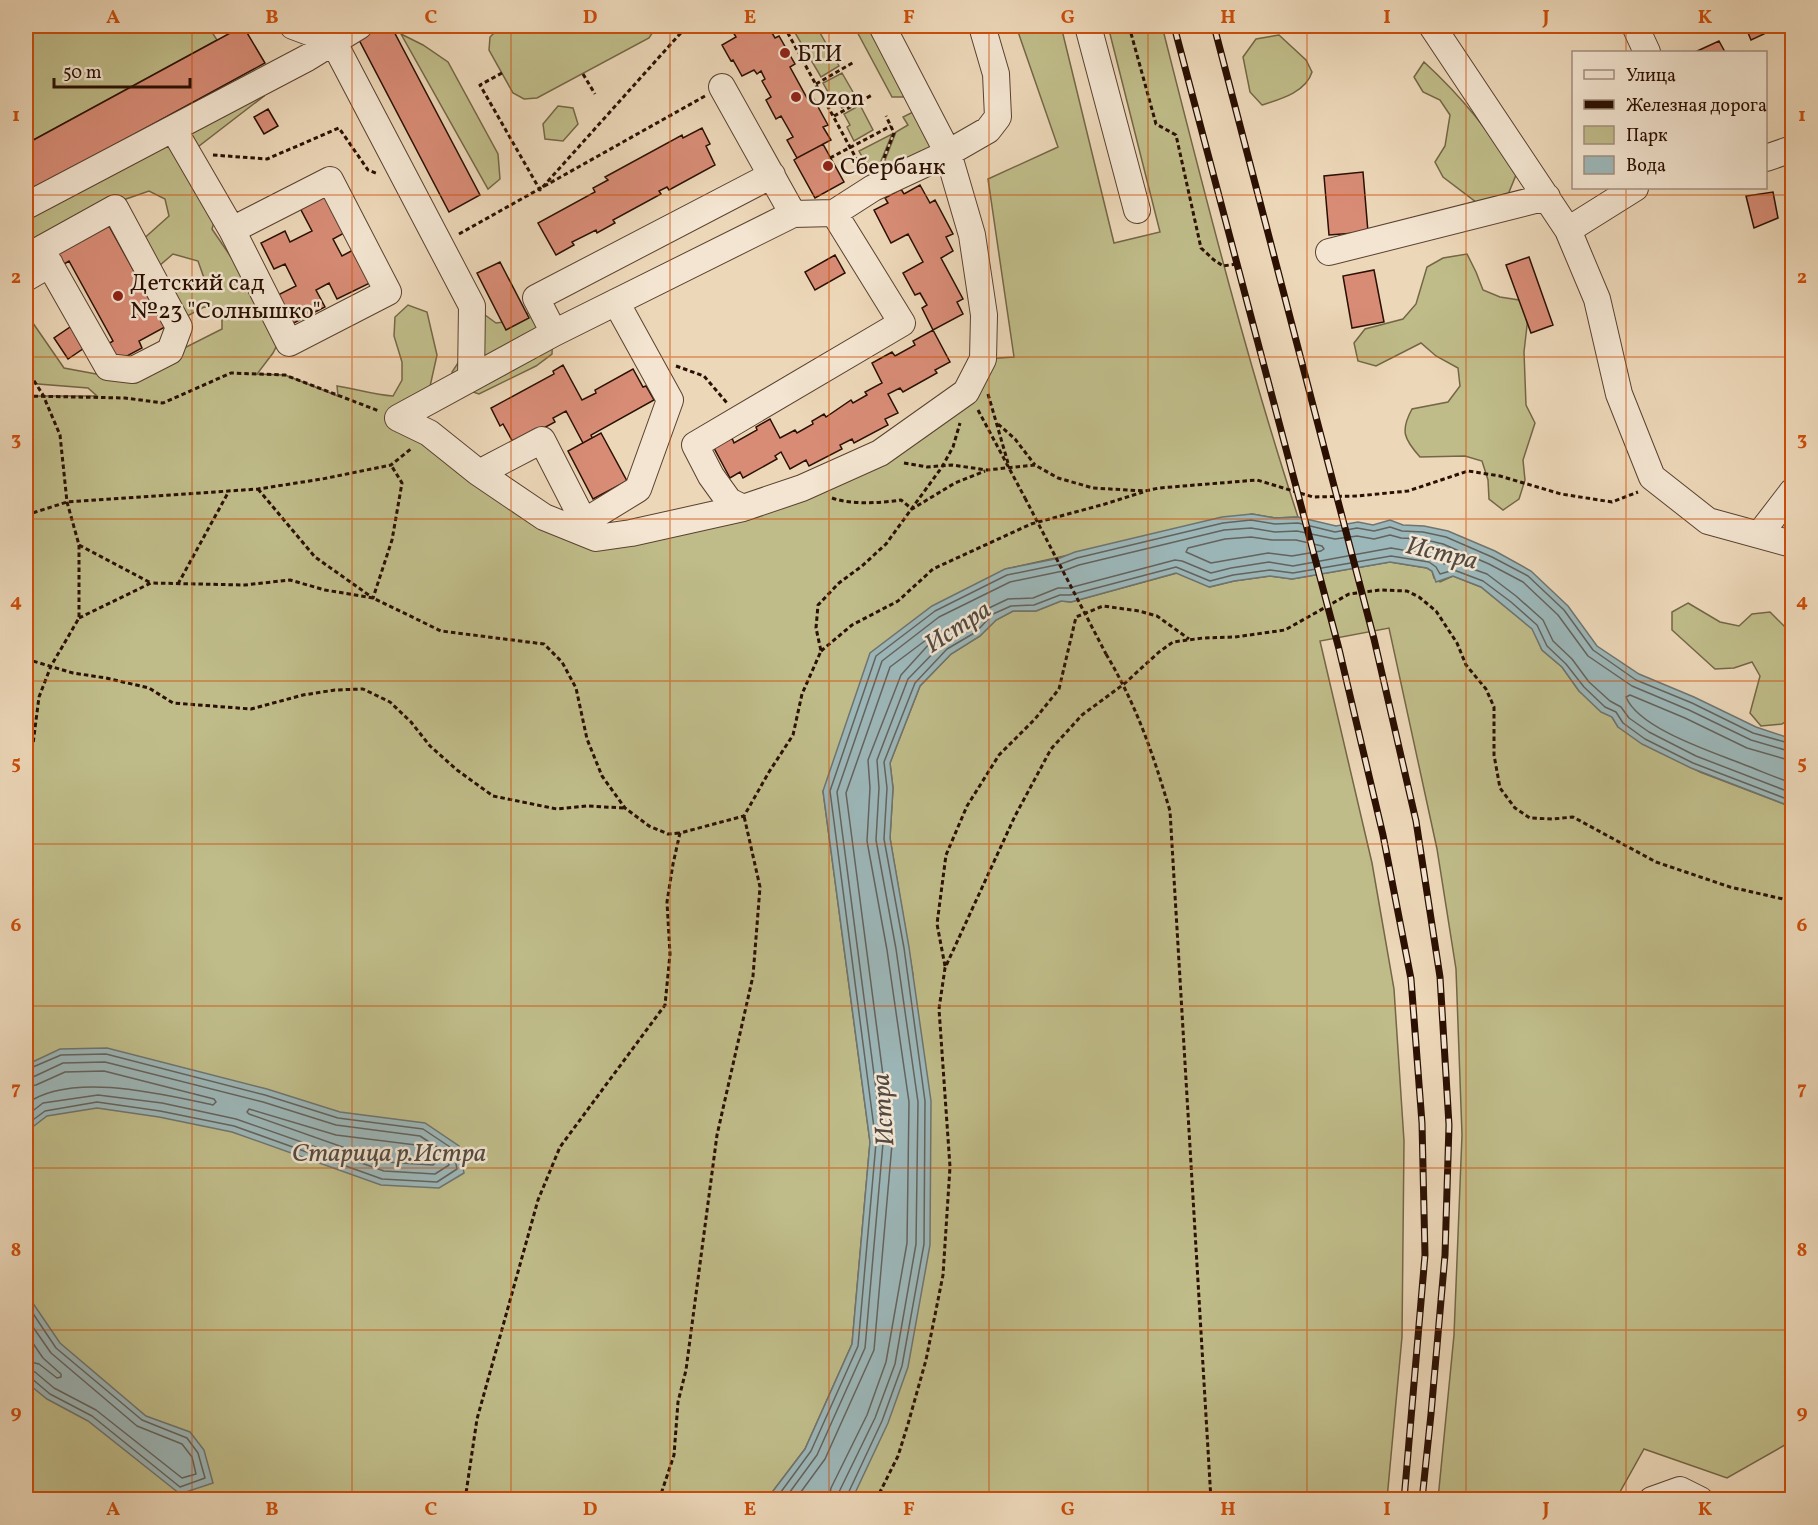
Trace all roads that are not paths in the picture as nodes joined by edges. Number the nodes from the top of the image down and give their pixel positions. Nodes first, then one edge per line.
1 (293, 26) edge
2 (359, 26) edge
3 (882, 26) edge
4 (982, 26) edge
5 (1088, 26) edge
6 (1432, 26) edge
7 (1635, 26) edge
8 (333, 40) junction
9 (1647, 51) edge
10 (722, 87) road end
11 (174, 130) junction
12 (1792, 148) edge
13 (948, 153) junction
14 (1767, 158) edge
15 (772, 175) junction
16 (1633, 189) edge
17 (1547, 197) junction
18 (26, 206) edge
19 (1137, 210) dead end
20 (834, 213) junction
21 (793, 214) junction
22 (232, 230) junction
23 (1568, 230) junction
24 (1329, 252) dead end
25 (50, 264) junction
26 (26, 278) edge
27 (616, 302) junction
28 (554, 333) junction
29 (471, 378) junction
30 (479, 473) junction
31 (1792, 492) edge
32 (743, 508) junction
33 (590, 530) junction
34 (1759, 535) junction
35 (1792, 544) edge
36 (1652, 1500) edge
37 (1700, 1500) edge

1 - 8 street
2 - 8 street
3 - 13 street
4 - 13 street
5 - 19 street
6 - 17 street
7 - 9 street
8 - 11 street
8 - 29 street
10 - 15 street
11 - 18 street
11 - 22 street
12 - 14 street
13 - 20 street
13 - 32 street
15 - 21 street
15 - 28 street
16 - 23 street
17 - 23 street
17 - 24 street
20 - 21 street
20 - 32 street
21 - 27 street
22 - 22 street
23 - 34 street
25 - 25 street
25 - 26 street
27 - 28 street
27 - 33 street
28 - 29 street
29 - 30 street
30 - 33 street
30 - 33 street
31 - 34 street
32 - 33 street
34 - 35 street
36 - 37 street

